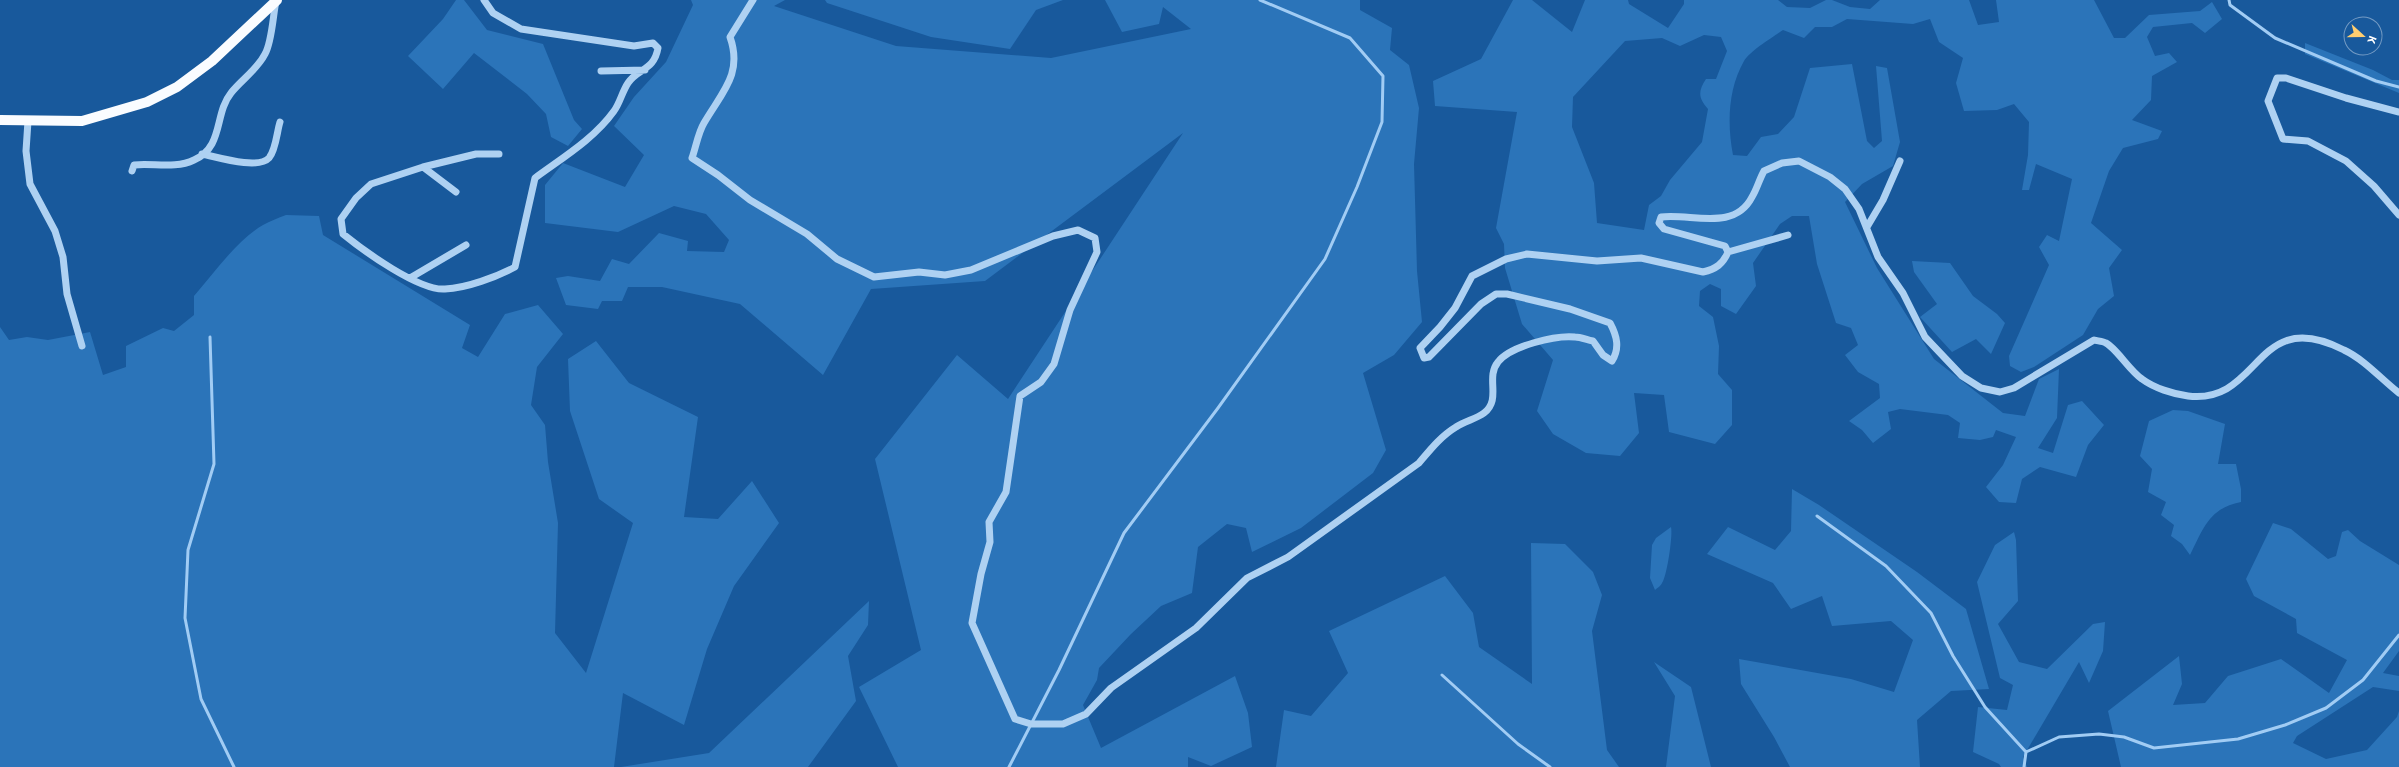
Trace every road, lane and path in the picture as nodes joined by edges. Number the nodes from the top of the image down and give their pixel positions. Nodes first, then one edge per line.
1 (276, 0) edge
2 (484, 0) edge
3 (753, 0) edge
4 (645, 70) junction
5 (601, 71) dead end
6 (2399, 112) edge
7 (0, 120) edge
8 (28, 121) junction
9 (280, 122) dead end
10 (202, 154) junction
11 (500, 154) dead end
12 (1900, 161) dead end
13 (423, 167) junction
14 (132, 171) dead end
15 (456, 192) dead end
16 (2399, 215) edge
17 (1867, 227) junction
18 (1788, 236) dead end
19 (466, 245) dead end
20 (1728, 252) junction
21 (410, 278) junction
22 (82, 346) dead end
23 (2399, 394) edge

1 - 8 main road
1 - 10 street
2 - 4 street
3 - 20 street
4 - 5 street
4 - 21 street
6 - 16 street
7 - 8 main road
8 - 22 street
9 - 10 street
10 - 14 street
11 - 13 street
12 - 17 street
13 - 15 street
13 - 21 street
17 - 20 street
17 - 23 street
18 - 20 street
19 - 21 street

